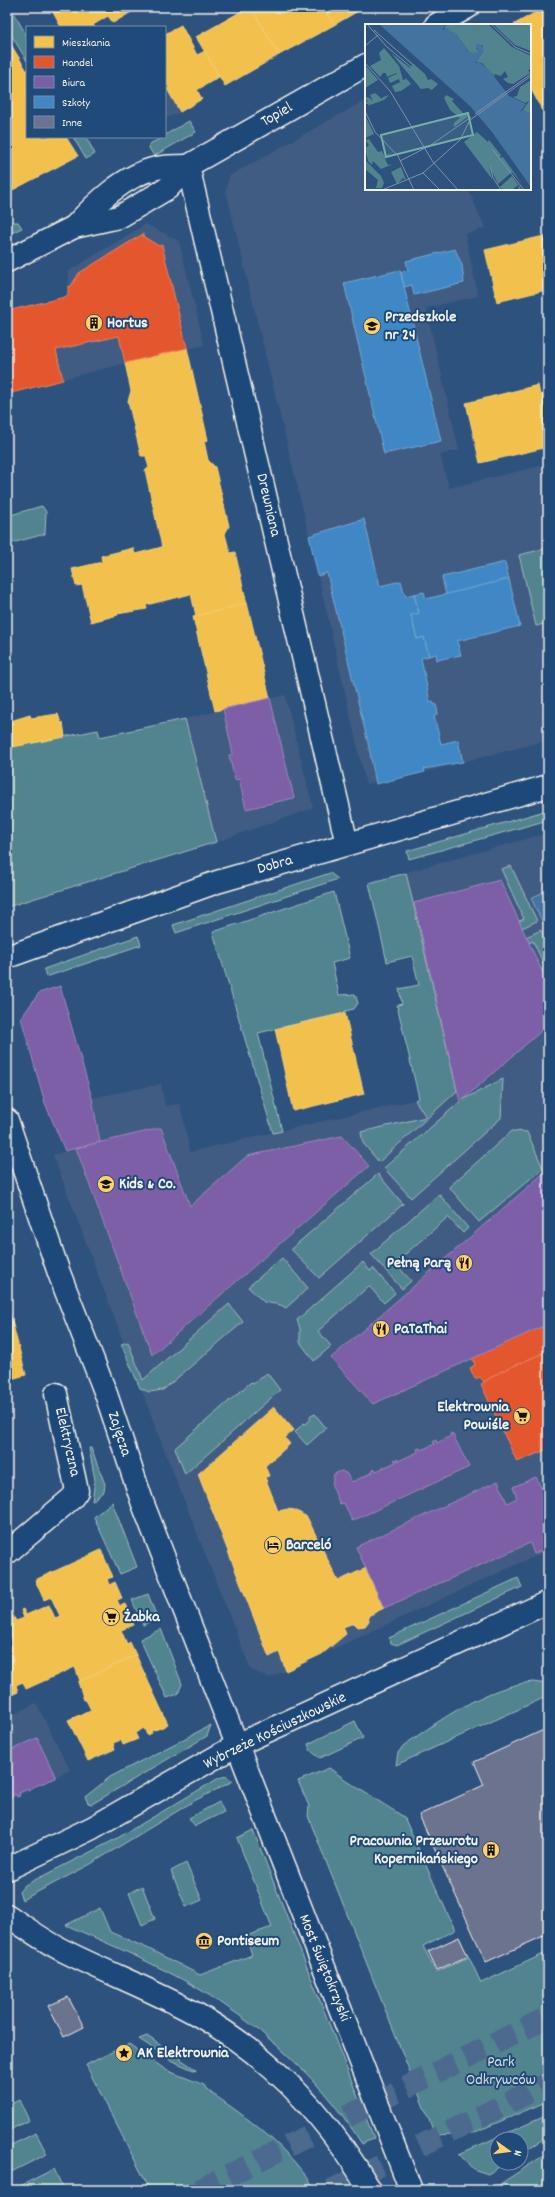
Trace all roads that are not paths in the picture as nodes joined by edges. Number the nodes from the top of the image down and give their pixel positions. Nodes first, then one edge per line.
1 (468, 7) edge
2 (438, 24) edge
3 (365, 66) edge
4 (188, 166) junction
5 (7, 262) edge
6 (548, 786) edge
7 (348, 844) junction
8 (7, 957) edge
9 (7, 1120) edge
10 (56, 1394) dead end
11 (7, 1554) edge
12 (548, 1602) edge
13 (237, 1746) junction
14 (7, 1870) edge
15 (7, 1915) edge
16 (370, 2190) edge
17 (412, 2190) edge

1 - 2 street
3 - 4 street, Topiel
4 - 5 street, Topiel
4 - 7 street, Drewniana
6 - 7 street, Dobra
7 - 8 street, Dobra
9 - 13 street, Zajęcza
10 - 11 street, Elektryczna
12 - 13 street, Wybrzeże Kościuszkowskie
13 - 14 street, Wybrzeże Kościuszkowskie
13 - 17 street, Most Świętokrzyski
15 - 16 street

